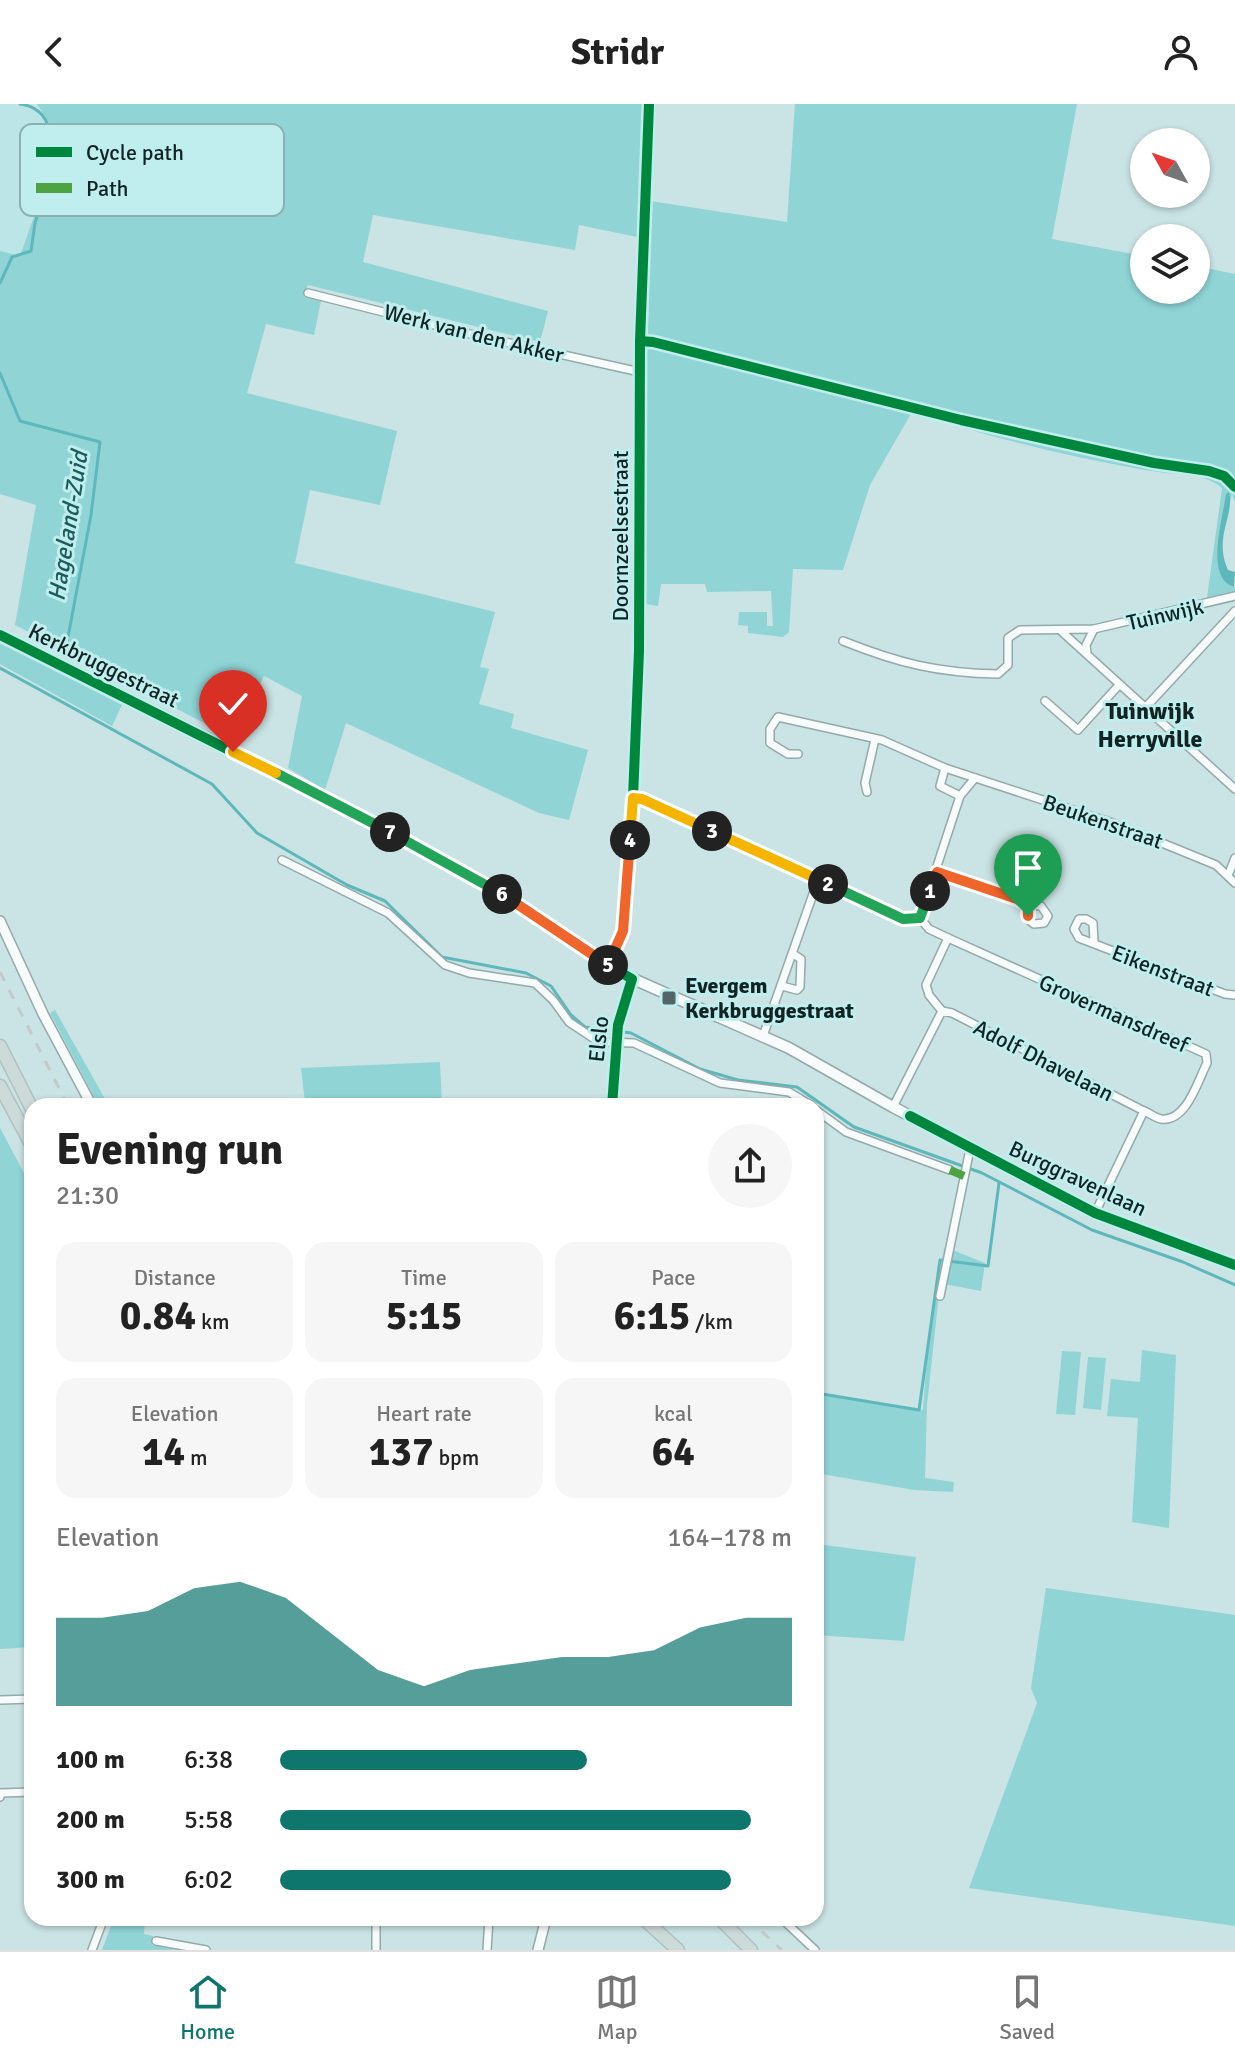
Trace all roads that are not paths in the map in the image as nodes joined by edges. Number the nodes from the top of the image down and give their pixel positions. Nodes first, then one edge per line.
1 (649, 104) edge
2 (308, 293) dead end
3 (640, 372) junction
4 (1235, 596) edge
5 (1235, 611) edge
6 (1094, 629) junction
7 (1060, 630) junction
8 (0, 635) edge
9 (843, 641) dead end
10 (1087, 655) junction
11 (1119, 685) junction
12 (1045, 701) dead end
13 (1145, 708) junction
14 (875, 739) junction
15 (798, 754) dead end
16 (945, 768) junction
17 (975, 778) junction
18 (1235, 789) edge
19 (867, 792) dead end
20 (960, 796) junction
21 (633, 798) junction
22 (1235, 858) edge
23 (282, 860) dead end
24 (937, 872) junction
25 (1229, 873) junction
26 (818, 880) junction
27 (1235, 883) edge
28 (1028, 905) dead end
29 (920, 918) junction
30 (0, 921) edge
31 (948, 938) junction
32 (1094, 941) dead end
33 (793, 954) junction
34 (608, 965) junction
35 (632, 979) junction
36 (782, 986) junction
37 (1235, 995) edge
38 (942, 1011) junction
39 (763, 1036) junction
40 (615, 1041) junction
41 (0, 1046) edge
42 (0, 1086) edge
43 (1196, 1086) joint
44 (26, 1098) edge
45 (88, 1098) edge
46 (612, 1098) edge
47 (798, 1098) edge
48 (893, 1107) junction
49 (1144, 1111) junction
50 (824, 1115) edge
51 (24, 1131) edge
52 (970, 1149) junction
53 (950, 1170) dead end
54 (1095, 1213) junction
55 (1235, 1265) edge
56 (940, 1296) dead end
57 (24, 1699) edge
58 (0, 1700) edge
59 (24, 1792) edge
60 (0, 1794) edge
61 (101, 1926) edge
62 (376, 1926) edge
63 (488, 1926) edge
64 (544, 1926) edge
65 (652, 1926) edge
66 (727, 1926) edge
67 (790, 1926) edge
68 (156, 1941) dead end
69 (92, 1950) edge
70 (206, 1950) edge
71 (376, 1950) edge
72 (487, 1950) edge
73 (538, 1950) edge
74 (678, 1950) edge
75 (751, 1950) edge
76 (815, 1950) edge

1 - 3 main road, Doornzeelsestraat
2 - 3 street, Werk van den Akker
3 - 21 main road, Doornzeelsestraat
4 - 6 street, Tuinwijk
5 - 13 street
6 - 7 street, Tuinwijk
6 - 10 street
7 - 9 street, Tuinwijk
7 - 10 street
8 - 34 main road, Kerkbruggestraat
10 - 11 street
11 - 12 street
11 - 13 street
13 - 18 street
14 - 15 street, Beukenstraat
14 - 16 street, Beukenstraat
14 - 19 street
16 - 17 street, Beukenstraat
16 - 20 street
17 - 20 street
17 - 25 street, Beukenstraat
20 - 24 street
21 - 26 street, Grovermansdreef
21 - 34 main road, Doornzeelsestraat
22 - 25 street
23 - 40 street
24 - 28 street
24 - 29 street
25 - 27 street
26 - 29 street, Grovermansdreef
26 - 33 street
29 - 31 street, Grovermansdreef
30 - 45 street
31 - 38 street
31 - 43 street, Grovermansdreef
32 - 37 street, Eikenstraat
33 - 36 street
33 - 36 street
34 - 35 main road, Burggravenlaan
35 - 39 main road, Burggravenlaan
35 - 40 street, Elslo
36 - 39 street
38 - 48 street
38 - 49 street, Adolf Dhavelaan
39 - 48 main road, Burggravenlaan
40 - 46 street, Elslo
40 - 47 street
41 - 44 highway
42 - 51 highway
43 - 49 street, Adolf Dhavelaan
48 - 52 main road, Burggravenlaan
49 - 54 street
50 - 53 street
52 - 54 main road, Burggravenlaan
52 - 56 street
54 - 55 main road, Burggravenlaan
57 - 58 street
59 - 60 street
61 - 69 street
62 - 71 street
63 - 72 street
64 - 73 street
65 - 74 highway
66 - 75 highway
67 - 76 street
68 - 70 street

